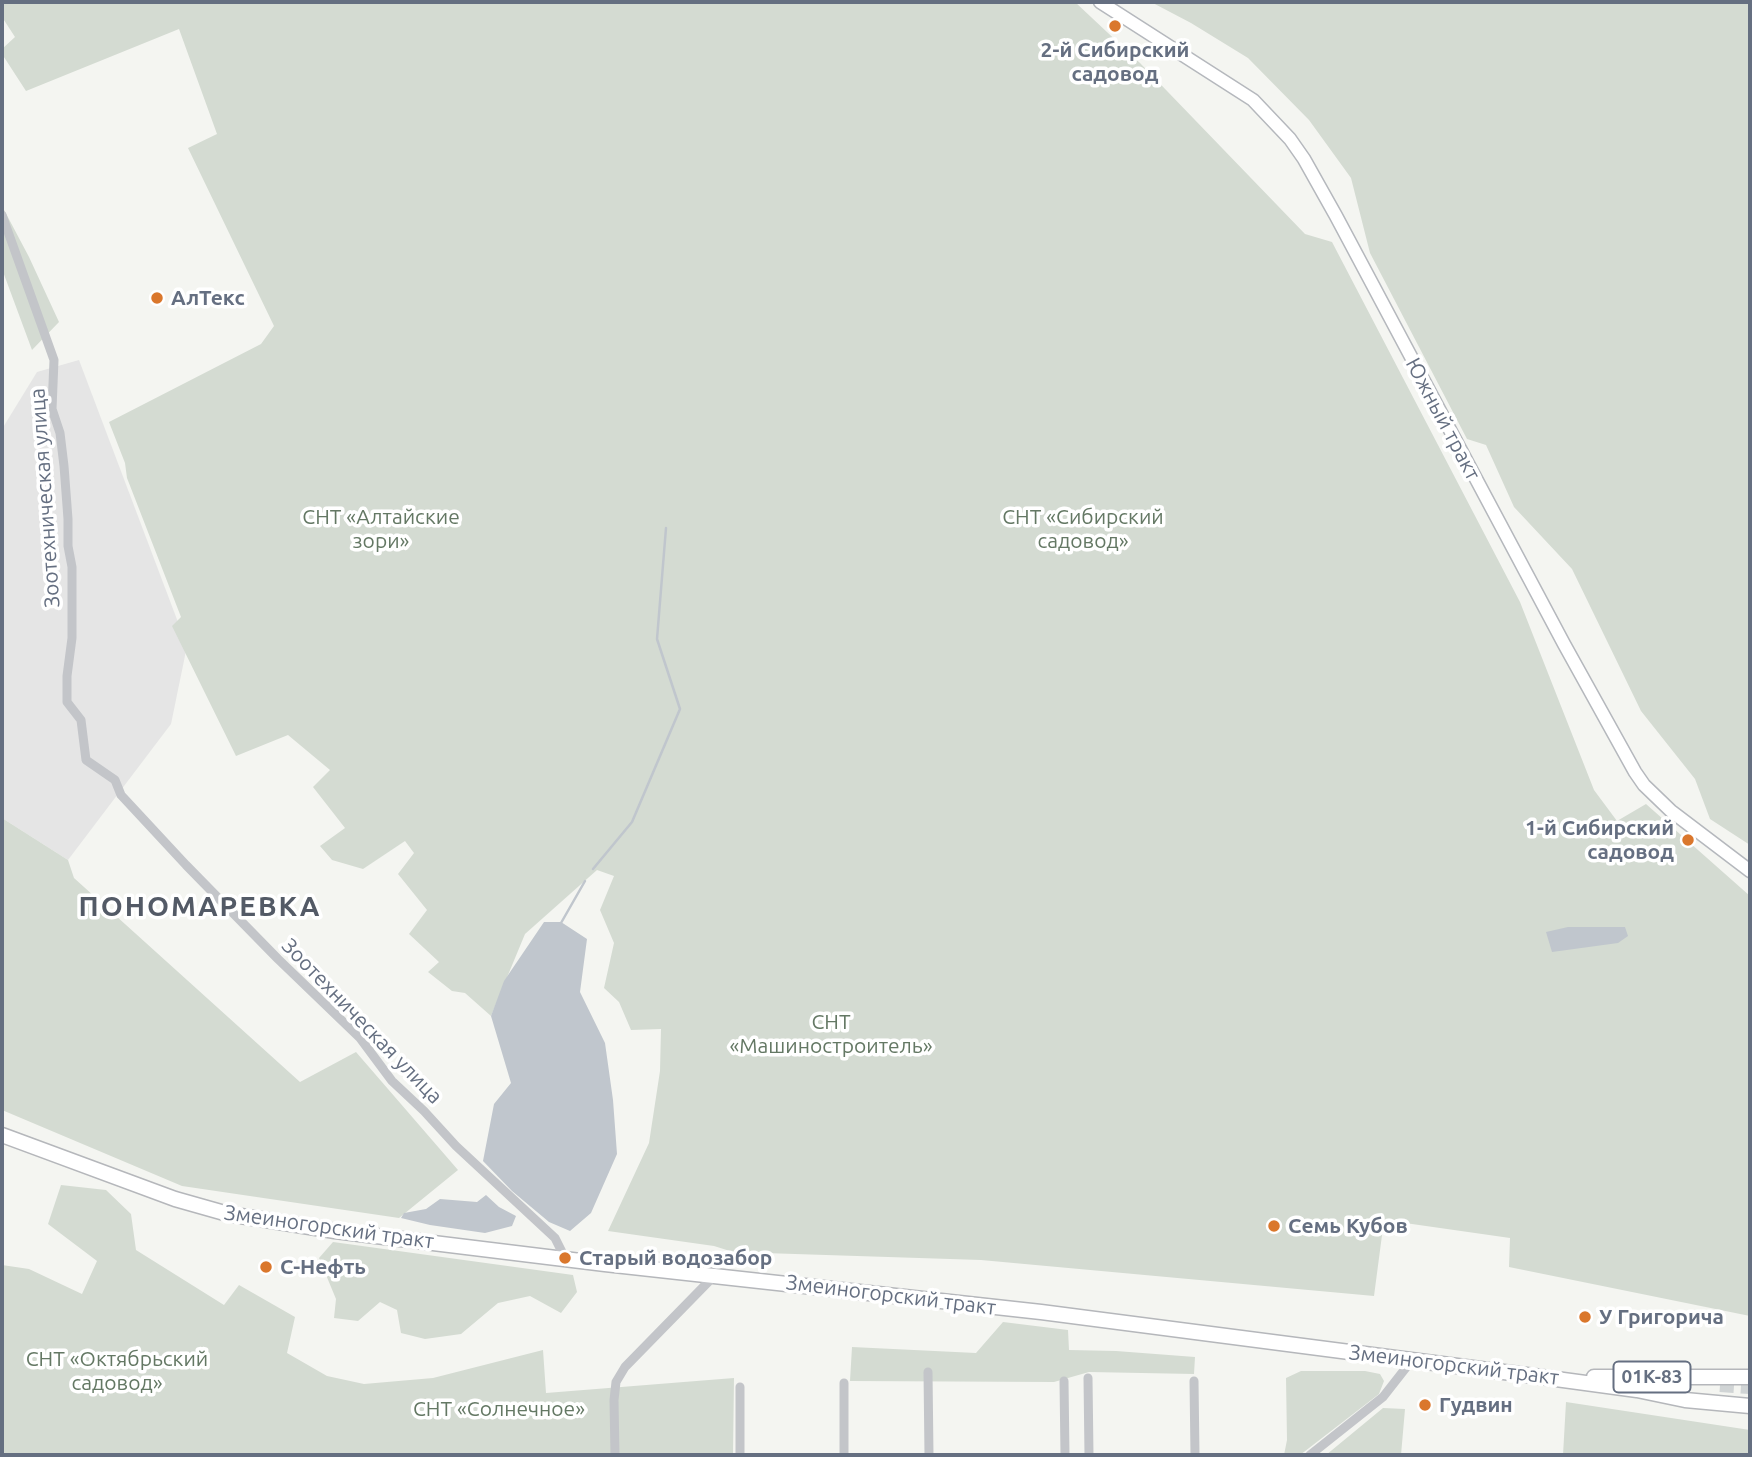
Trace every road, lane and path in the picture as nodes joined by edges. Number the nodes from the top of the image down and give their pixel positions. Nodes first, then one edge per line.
1 (1100, 2) edge
2 (2, 215) edge
3 (1750, 870) edge
4 (2, 1135) edge
5 (565, 1258) junction
6 (715, 1275) junction
7 (1412, 1360) junction
8 (928, 1372) dead end
9 (1606, 1377) junction
10 (1750, 1377) edge
11 (1088, 1378) dead end
12 (1554, 1378) junction
13 (1064, 1381) dead end
14 (1194, 1381) dead end
15 (844, 1382) dead end
16 (1720, 1385) tunnel mouth
17 (740, 1387) dead end
18 (1637, 1390) junction
19 (1750, 1397) edge
20 (1750, 1406) edge
21 (615, 1455) edge
22 (740, 1455) edge
23 (844, 1455) edge
24 (929, 1455) edge
25 (1065, 1455) edge
26 (1089, 1455) edge
27 (1195, 1455) edge
28 (1310, 1455) edge

1 - 3 main road, Южный тракт
2 - 5 street, Зоотехническая улица
4 - 5 highway, Змеиногорский тракт
5 - 6 highway, Змеиногорский тракт
6 - 7 highway, Змеиногорский тракт
6 - 21 street
7 - 12 highway, Змеиногорский тракт
7 - 28 street
8 - 24 street
9 - 10 highway, 01К-83
9 - 12 highway, 01К-83
9 - 16 highway
11 - 26 street
12 - 18 highway, Змеиногорский тракт
13 - 25 street
14 - 27 street
15 - 23 street
17 - 22 street
18 - 19 highway
18 - 20 highway, Змеиногорский тракт

